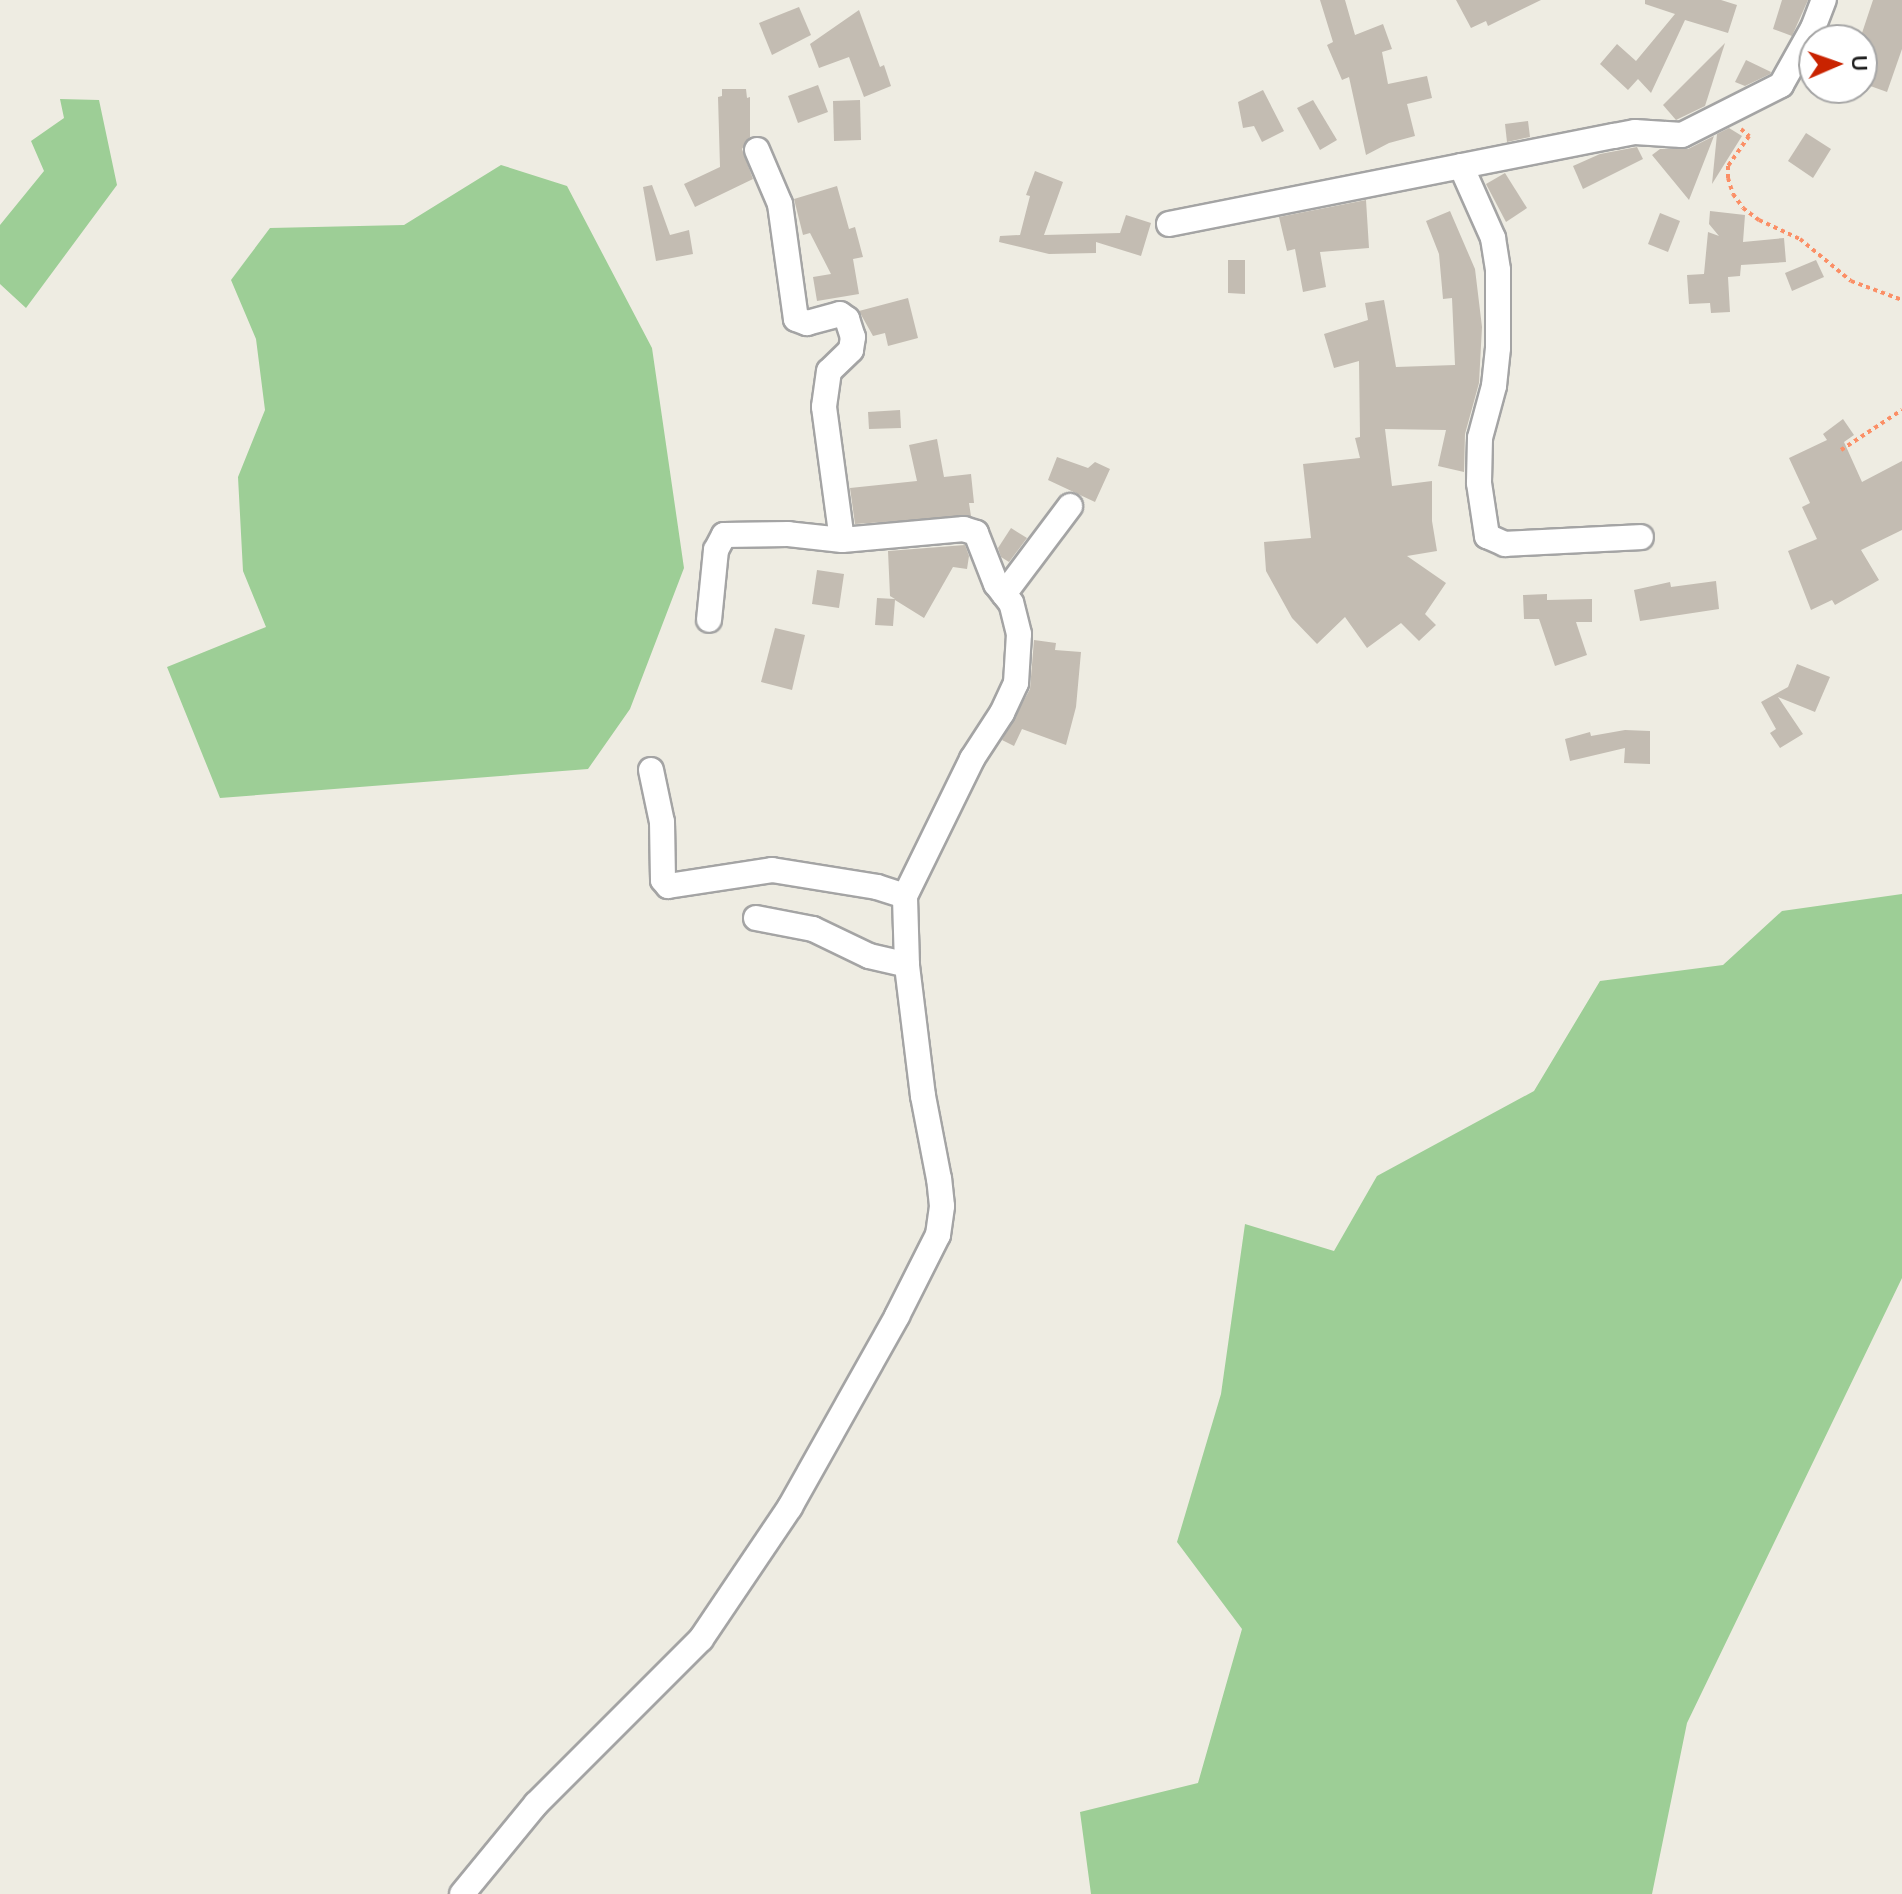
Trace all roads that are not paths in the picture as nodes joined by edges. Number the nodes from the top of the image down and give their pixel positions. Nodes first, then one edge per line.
1 (1824, 0) edge
2 (757, 150) dead end
3 (1461, 166) junction
4 (1169, 224) dead end
5 (1070, 506) dead end
6 (1641, 537) dead end
7 (842, 540) junction
8 (1004, 594) junction
9 (709, 620) dead end
10 (651, 770) dead end
11 (905, 896) junction
12 (756, 918) dead end
13 (907, 965) junction
14 (462, 1894) edge

1 - 3 street
2 - 7 street
3 - 4 street
3 - 6 street
5 - 8 street
7 - 8 street
7 - 9 street
8 - 11 street
10 - 11 street
11 - 13 street
12 - 13 street
13 - 14 street

